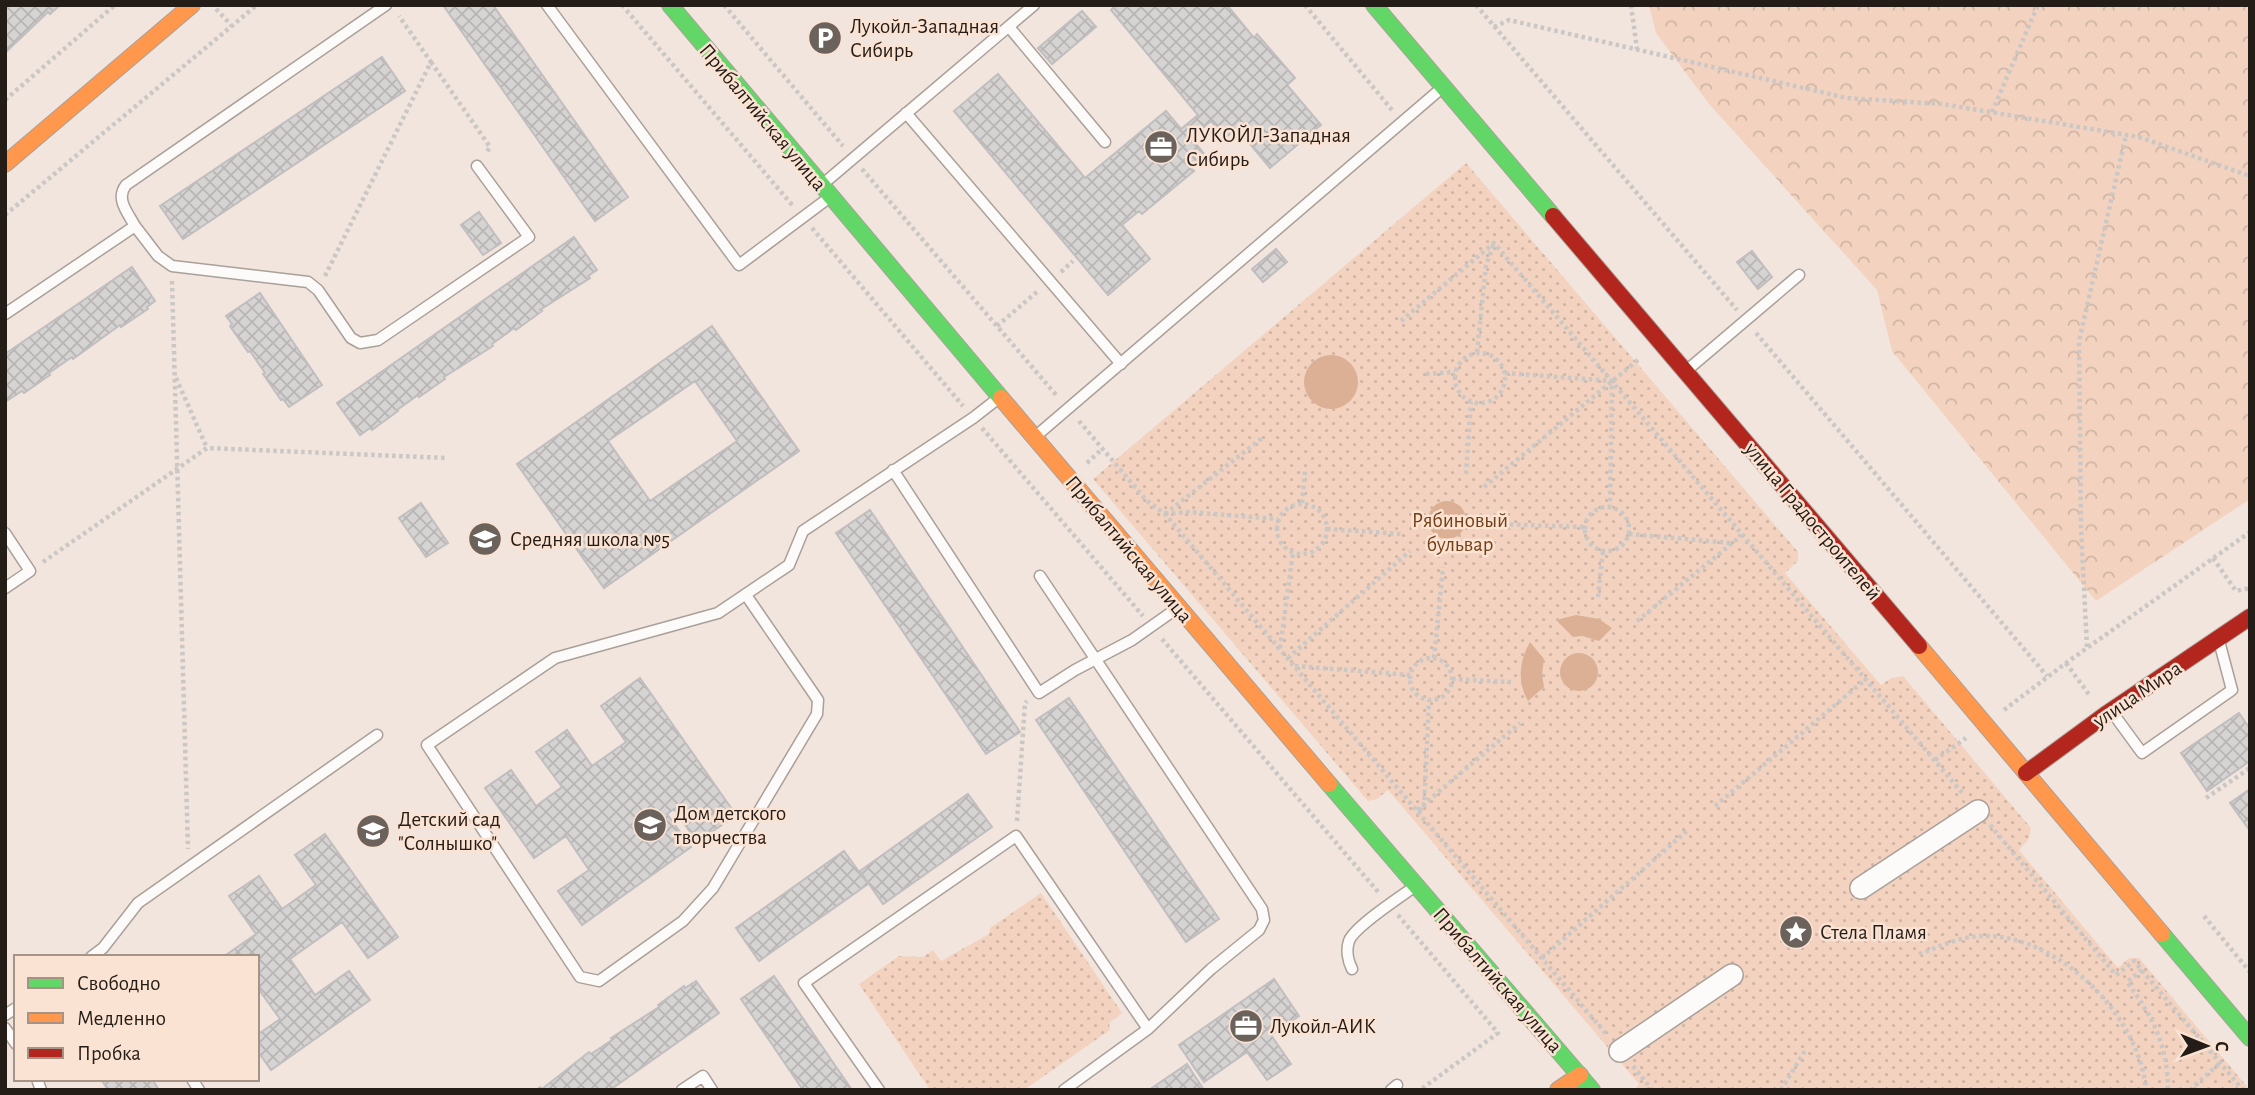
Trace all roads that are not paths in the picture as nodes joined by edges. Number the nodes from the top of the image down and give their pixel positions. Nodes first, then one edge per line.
1 (192, 5) edge
2 (389, 5) edge
3 (547, 5) edge
4 (670, 5) edge
5 (1034, 5) edge
6 (1374, 5) edge
7 (1009, 27) junction
8 (1443, 88) junction
9 (906, 113) junction
10 (1105, 142) dead end
11 (5, 164) edge
12 (477, 166) road end
13 (825, 191) junction
14 (135, 226) junction
15 (1799, 275) dead end
16 (5, 314) edge
17 (1121, 364) junction
18 (1685, 371) junction
19 (1000, 397) junction
20 (1034, 438) junction
21 (892, 470) junction
22 (5, 533) edge
23 (1040, 576) dead end
24 (5, 587) edge
25 (746, 595) junction
26 (1177, 607) junction
27 (2250, 617) edge
28 (2218, 639) junction
29 (1096, 659) junction
30 (2108, 713) junction
31 (377, 735) dead end
32 (2026, 773) junction
33 (1978, 811) road end
34 (1416, 885) junction
35 (1861, 888) dead end
36 (106, 952) edge
37 (1352, 969) dead end
38 (1732, 975) dead end
39 (2244, 1020) edge
40 (1148, 1029) junction
41 (2250, 1038) edge
42 (1620, 1051) road end
43 (1580, 1075) junction
44 (682, 1090) edge
45 (712, 1090) edge
46 (879, 1090) edge
47 (1064, 1090) edge
48 (1558, 1090) edge
49 (1592, 1090) edge

1 - 11 street
2 - 14 lane
3 - 13 lane
4 - 13 street, Прибалтийская улица
5 - 7 lane
6 - 8 street, улица Градостроителей
7 - 9 lane
7 - 10 lane
8 - 17 lane
8 - 18 street, улица Градостроителей
9 - 13 lane
9 - 17 lane
12 - 14 lane
13 - 19 street, Прибалтийская улица
14 - 16 lane
15 - 18 lane
17 - 20 lane
18 - 32 street, улица Градостроителей
19 - 20 street, Прибалтийская улица
19 - 21 lane
20 - 26 street, Прибалтийская улица
21 - 25 lane
21 - 29 lane
22 - 24 lane
23 - 29 lane
25 - 25 lane
26 - 29 lane
26 - 34 street, Прибалтийская улица
27 - 28 street, улица Мира
28 - 30 street, улица Мира
28 - 30 lane
29 - 40 lane
30 - 32 street, улица Мира
31 - 36 lane
32 - 39 street, улица Градостроителей
33 - 35 street
34 - 37 lane
34 - 43 street, Прибалтийская улица
38 - 42 street
39 - 41 street, улица Градостроителей
40 - 46 lane
40 - 47 lane
43 - 48 street
43 - 49 street, Прибалтийская улица
44 - 45 lane

